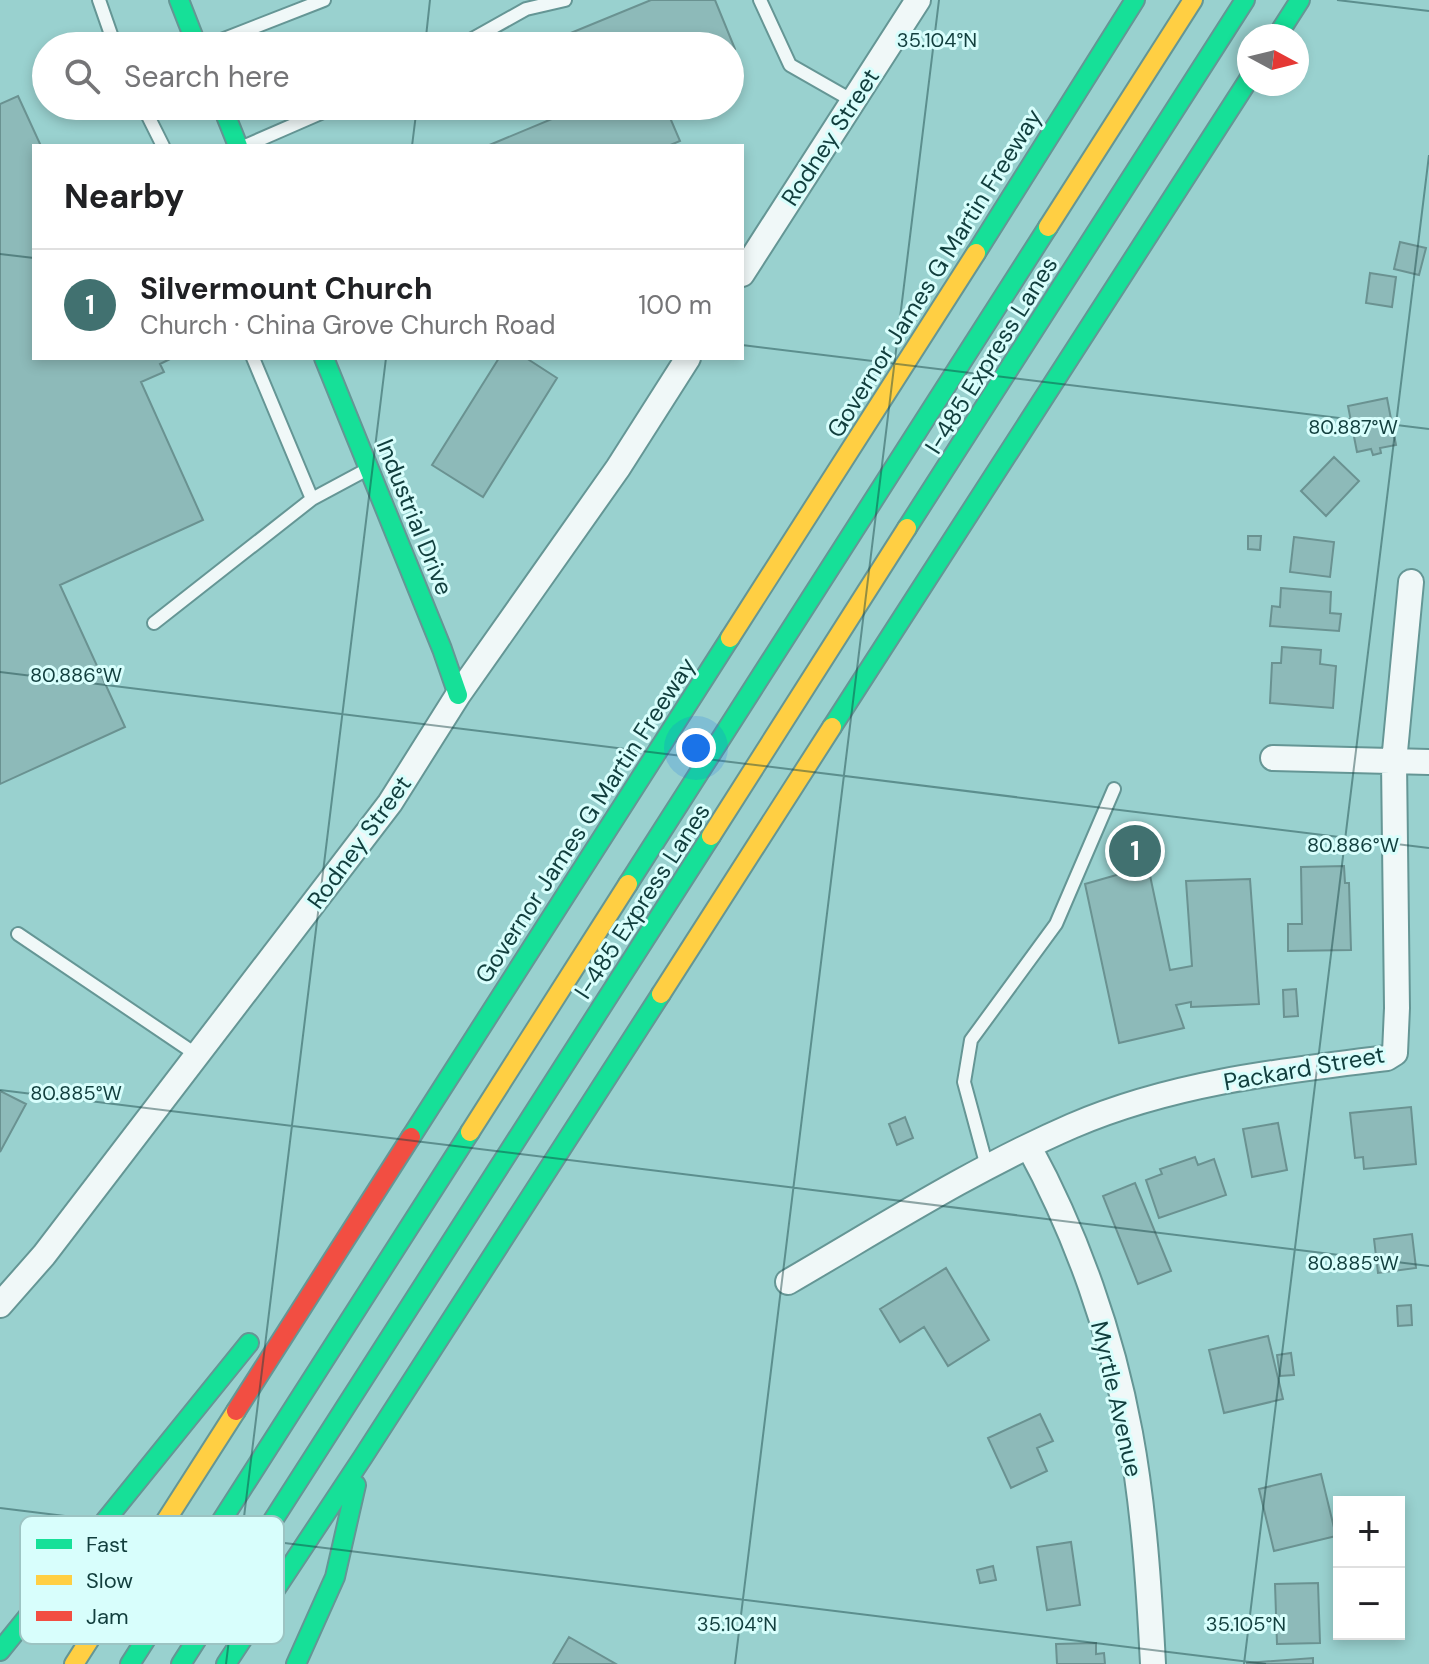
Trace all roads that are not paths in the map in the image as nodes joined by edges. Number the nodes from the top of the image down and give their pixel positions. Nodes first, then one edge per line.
1 (99, 0) edge
2 (179, 0) edge
3 (324, 0) edge
4 (565, 0) edge
5 (760, 0) edge
6 (918, 0) edge
7 (1135, 0) edge
8 (1193, 0) edge
9 (1245, 0) edge
10 (1300, 0) edge
11 (1285, 24) edge
12 (110, 32) edge
13 (192, 32) edge
14 (242, 32) edge
15 (485, 32) edge
16 (1238, 96) edge
17 (853, 101) junction
18 (150, 120) edge
19 (228, 120) edge
20 (305, 120) edge
21 (162, 144) edge
22 (237, 144) edge
23 (250, 144) edge
24 (744, 271) edge
25 (254, 360) edge
26 (325, 360) edge
27 (687, 360) edge
28 (369, 469) junction
29 (312, 499) junction
30 (1411, 582) dead end
31 (154, 623) dead end
32 (458, 695) junction
33 (1273, 758) dead end
34 (1394, 762) junction
35 (1429, 762) edge
36 (1114, 789) dead end
37 (18, 934) dead end
38 (197, 1055) junction
39 (1029, 1147) junction
40 (987, 1167) junction
41 (382, 1179) junction
42 (788, 1282) dead end
43 (291, 1291) dead end
44 (0, 1305) edge
45 (261, 1328) dead end
46 (363, 1457) junction
47 (109, 1516) edge
48 (168, 1516) edge
49 (225, 1516) edge
50 (276, 1516) edge
51 (284, 1576) edge
52 (20, 1626) edge
53 (87, 1644) edge
54 (143, 1644) edge
55 (194, 1644) edge
56 (239, 1644) edge
57 (0, 1651) edge
58 (74, 1664) edge
59 (130, 1664) edge
60 (181, 1664) edge
61 (226, 1664) edge
62 (296, 1664) edge
63 (1153, 1664) edge

1 - 12 lane
2 - 13 main road
3 - 14 lane
4 - 15 lane
5 - 17 lane
6 - 17 street, Rodney Street
7 - 41 main road, Governor James G Martin Freeway
8 - 49 main road, I-485 Express Lanes
9 - 50 main road, I-485 Express Lanes
10 - 11 main road
16 - 46 main road
17 - 24 street, Rodney Street
18 - 21 lane
19 - 22 main road
20 - 23 lane
25 - 29 lane
26 - 28 main road, Industrial Drive
27 - 32 street, Rodney Street
28 - 29 lane
28 - 32 main road, Industrial Drive
29 - 31 lane
30 - 34 street, Packard Street
32 - 38 street, Rodney Street
33 - 34 street
34 - 35 street
34 - 39 street, Packard Street
36 - 40 lane
37 - 38 lane
38 - 44 street, Rodney Street
39 - 40 street, Packard Street
39 - 63 street, Myrtle Avenue
40 - 42 street, Packard Street
41 - 43 main road
41 - 48 main road, Governor James G Martin Freeway
45 - 47 main road
46 - 51 main road
46 - 62 main road
52 - 57 main road
53 - 58 main road, Governor James G Martin Freeway
54 - 59 main road, I-485 Express Lanes
55 - 60 main road, I-485 Express Lanes
56 - 61 main road

